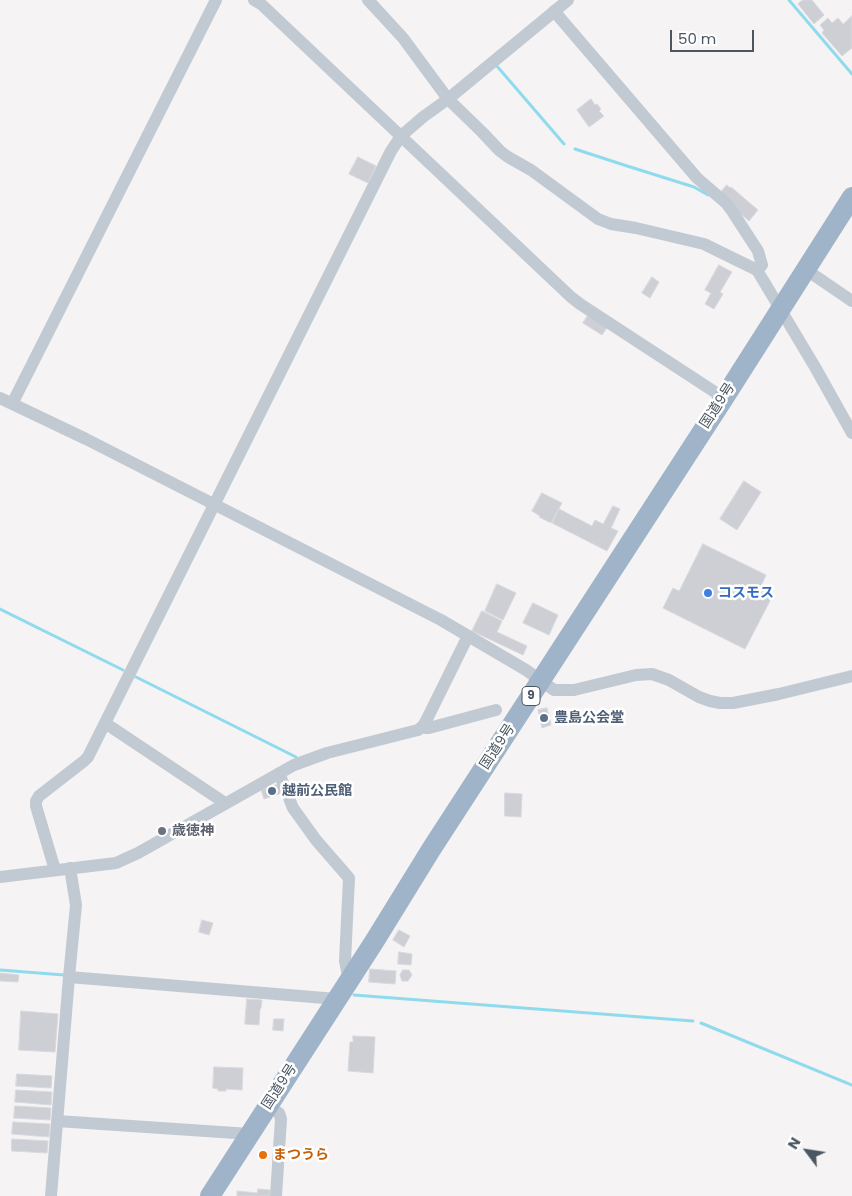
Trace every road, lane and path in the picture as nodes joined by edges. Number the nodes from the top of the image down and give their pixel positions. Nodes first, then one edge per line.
1 (216, 0) edge
2 (254, 0) edge
3 (368, 0) edge
4 (568, 0) edge
5 (554, 12) junction
6 (448, 99) junction
7 (401, 136) junction
8 (852, 196) edge
9 (805, 269) junction
10 (757, 270) junction
11 (852, 301) edge
12 (780, 309) junction
13 (0, 398) edge
14 (724, 398) junction
15 (12, 404) junction
16 (852, 433) edge
17 (214, 505) junction
18 (468, 636) junction
19 (852, 676) edge
20 (540, 681) junction
21 (496, 710) dead end
22 (105, 723) junction
23 (423, 726) junction
24 (279, 773) junction
25 (225, 803) junction
26 (70, 868) junction
27 (55, 870) junction
28 (0, 877) edge
29 (352, 975) junction
30 (69, 977) junction
31 (337, 999) junction
32 (268, 1106) junction
33 (57, 1122) junction
34 (250, 1134) junction
35 (51, 1196) edge
36 (210, 1196) edge
37 (276, 1196) edge

1 - 15 street
2 - 7 street
3 - 6 street
4 - 5 street
5 - 6 street
5 - 10 street
6 - 7 street
6 - 10 street
7 - 14 street
7 - 17 street
8 - 9 highway, 国道9号 / 9
9 - 11 street
9 - 12 highway, 国道9号 / 9
10 - 12 street
12 - 14 highway, 国道9号 / 9
12 - 16 street
13 - 15 street
14 - 20 highway, 国道9号 / 9
15 - 17 street
17 - 18 street
17 - 22 street
18 - 20 street
18 - 23 street
19 - 20 street
20 - 29 highway, 国道9号 / 9
21 - 23 street
22 - 25 street
22 - 27 street
23 - 24 street
24 - 25 street
24 - 29 street
25 - 26 street
26 - 27 street
26 - 30 street
27 - 28 street
29 - 31 highway, 国道9号 / 9
30 - 31 street
30 - 33 street
31 - 32 highway, 国道9号 / 9
32 - 34 highway, 国道9号 / 9
32 - 37 street
33 - 34 street
33 - 35 street
34 - 36 highway, 国道9号 / 9

